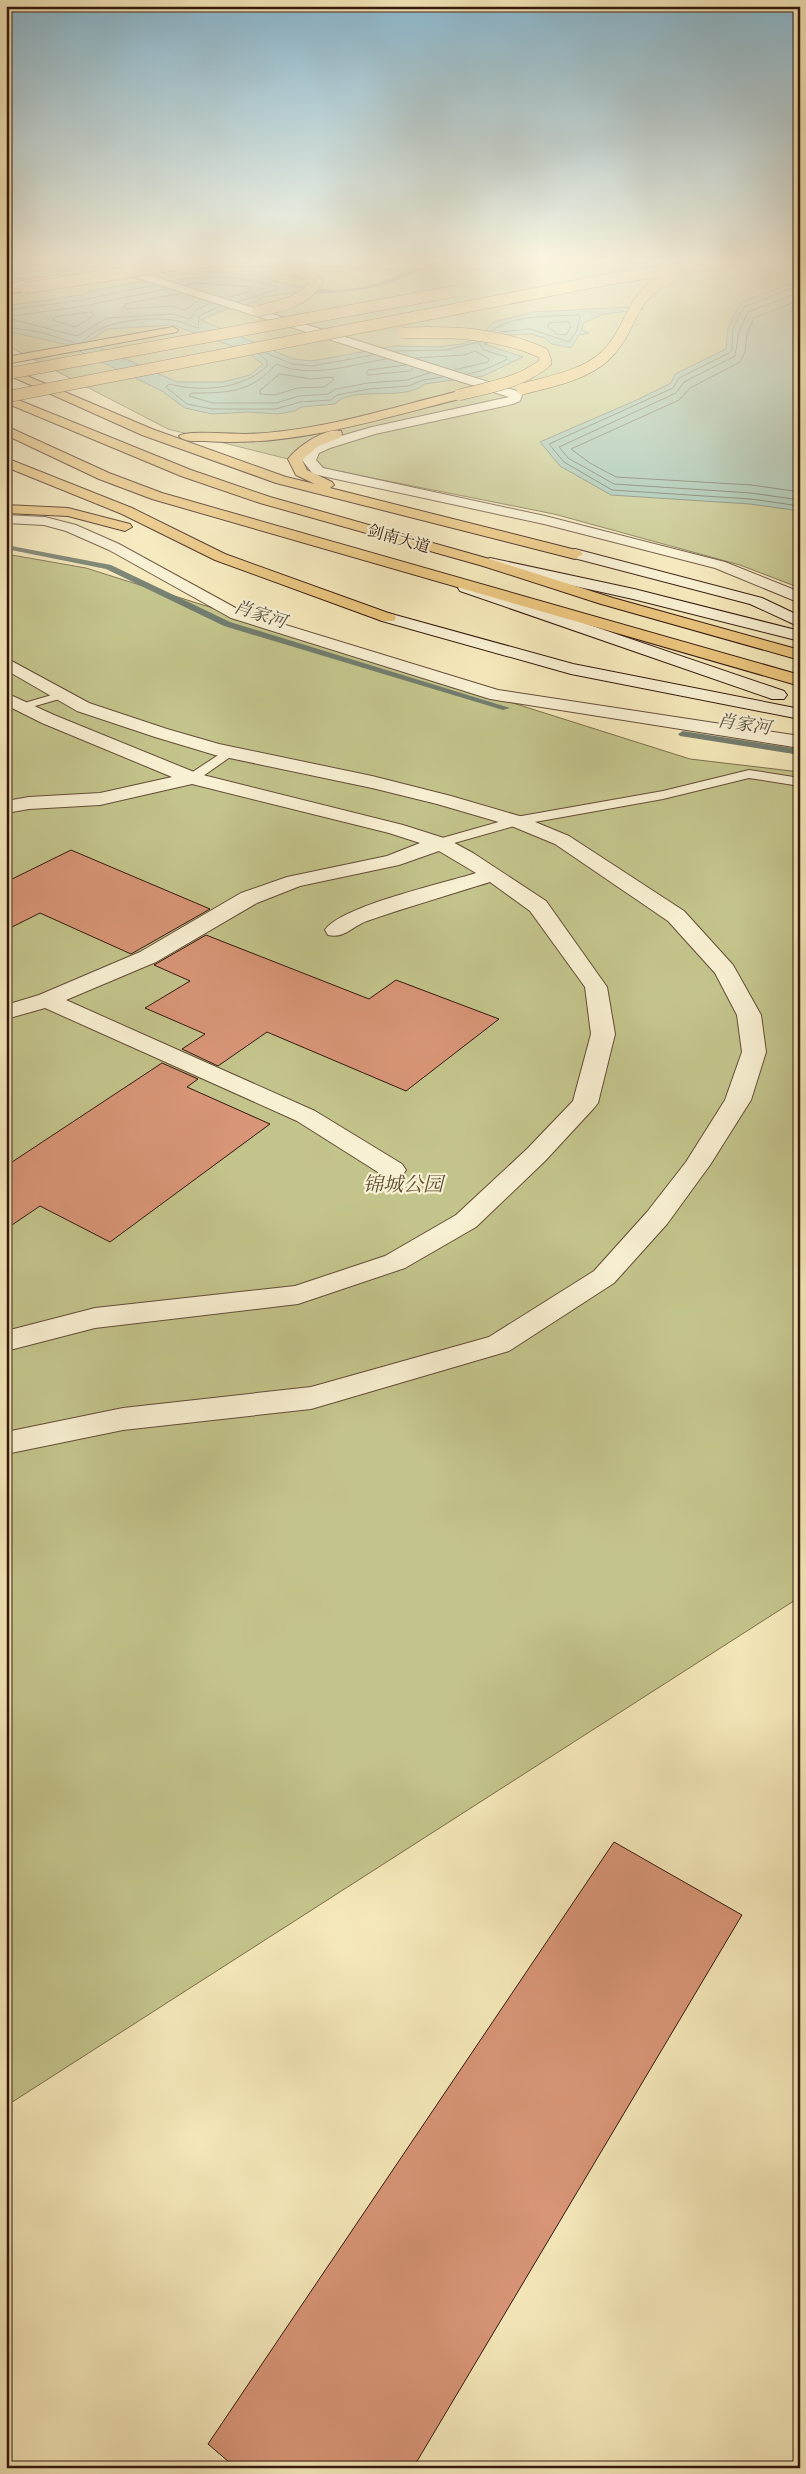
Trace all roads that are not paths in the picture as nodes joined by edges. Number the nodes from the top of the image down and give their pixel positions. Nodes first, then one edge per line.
1 (7, 372) edge
2 (58, 372) edge
3 (139, 372) edge
4 (445, 372) edge
5 (536, 372) edge
6 (569, 372) edge
7 (6, 382) edge
8 (6, 398) edge
9 (6, 430) edge
10 (147, 432) junction
11 (6, 462) edge
12 (360, 502) junction
13 (6, 509) edge
14 (6, 519) edge
15 (575, 554) joint
16 (220, 557) junction
17 (488, 563) junction
18 (441, 579) junction
19 (800, 598) edge
20 (388, 618) joint
21 (800, 622) edge
22 (800, 636) edge
23 (800, 655) edge
24 (6, 663) edge
25 (800, 681) edge
26 (62, 695) junction
27 (6, 698) edge
28 (800, 703) edge
29 (25, 706) junction
30 (800, 714) edge
31 (800, 742) edge
32 (229, 752) junction
33 (192, 778) junction
34 (800, 782) edge
35 (6, 807) edge
36 (516, 821) junction
37 (440, 843) junction
38 (492, 875) junction
39 (336, 930) dead end
40 (47, 1000) junction
41 (6, 1012) edge
42 (393, 1170) dead end
43 (6, 1341) edge
44 (6, 1443) edge

1 - 10 highway
2 - 7 highway
3 - 8 highway, bridge
4 - 19 street
5 - 10 highway, bridge
6 - 12 highway, bridge
8 - 17 highway, 剑南大道
9 - 18 highway, 剑南大道
10 - 12 highway
11 - 16 highway
12 - 15 highway
13 - 16 highway
14 - 31 street
15 - 21 street
16 - 20 highway
17 - 22 street
17 - 23 highway, 剑南大道
18 - 25 highway, 剑南大道
18 - 28 street
20 - 30 street
24 - 26 street
26 - 29 lane
26 - 32 street
27 - 29 street
29 - 33 street
32 - 33 lane
32 - 36 street
33 - 35 street
33 - 37 street
34 - 36 lane
36 - 37 lane
36 - 44 street
37 - 38 street
37 - 40 street
38 - 39 street
38 - 43 street
40 - 41 street
40 - 42 street

